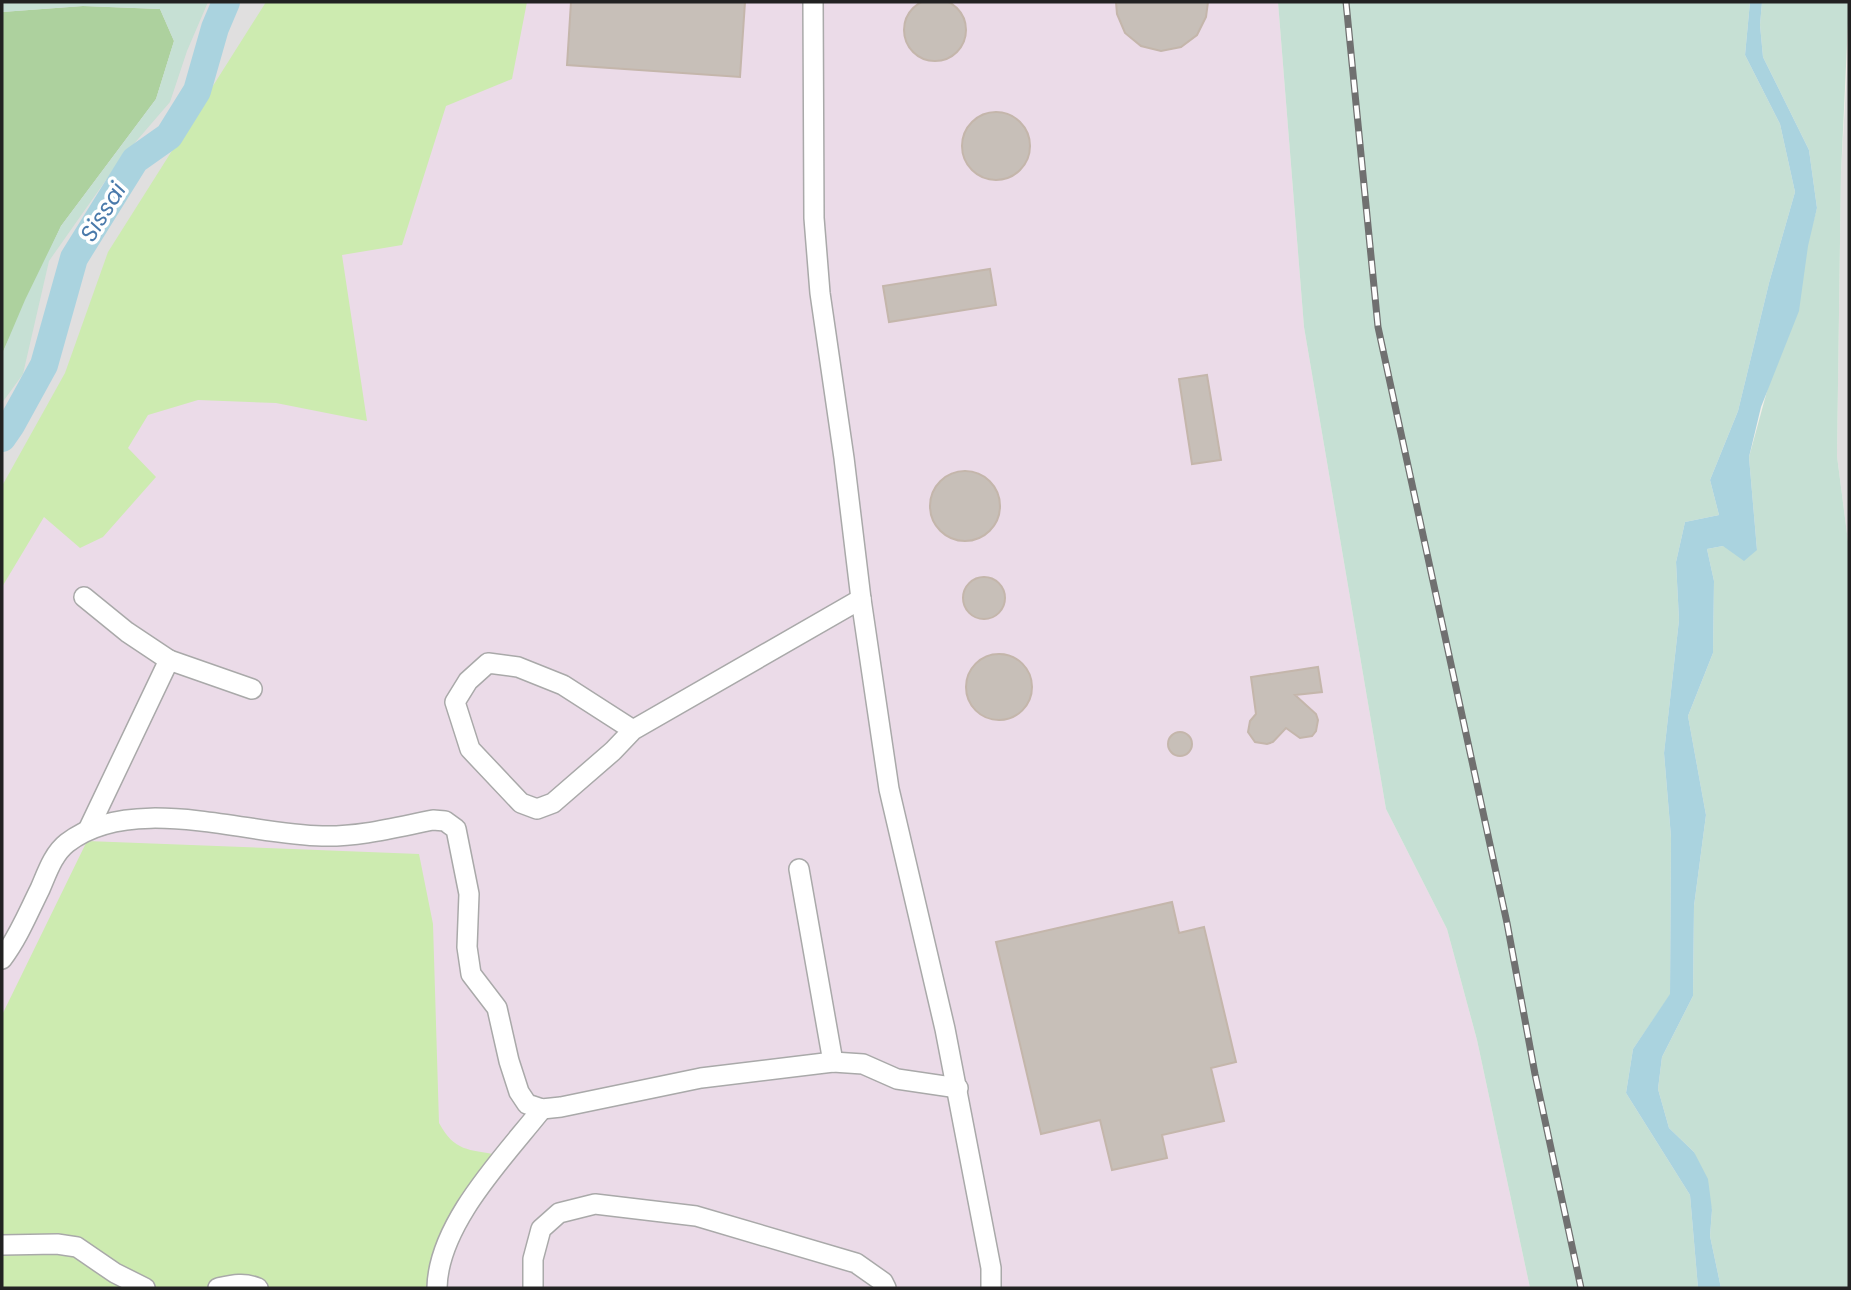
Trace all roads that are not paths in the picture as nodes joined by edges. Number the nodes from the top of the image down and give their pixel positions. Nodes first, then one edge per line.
1 (813, 2) edge
2 (84, 597) dead end
3 (861, 599) junction
4 (169, 660) junction
5 (252, 689) dead end
6 (633, 730) junction
7 (88, 830) junction
8 (799, 869) dead end
9 (2, 959) edge
10 (833, 1062) junction
11 (958, 1088) junction
12 (542, 1109) junction
13 (2, 1245) edge
14 (145, 1288) edge
15 (218, 1288) edge
16 (258, 1288) edge
17 (436, 1288) edge
18 (534, 1288) edge
19 (886, 1288) edge
20 (991, 1288) edge

1 - 3 street
2 - 4 street
3 - 6 street
3 - 11 street
4 - 5 street
4 - 7 street
6 - 6 street
7 - 9 street
7 - 12 street
8 - 10 street
10 - 11 street
10 - 12 street
11 - 20 street
12 - 17 street
13 - 14 street
15 - 16 street
18 - 19 street

